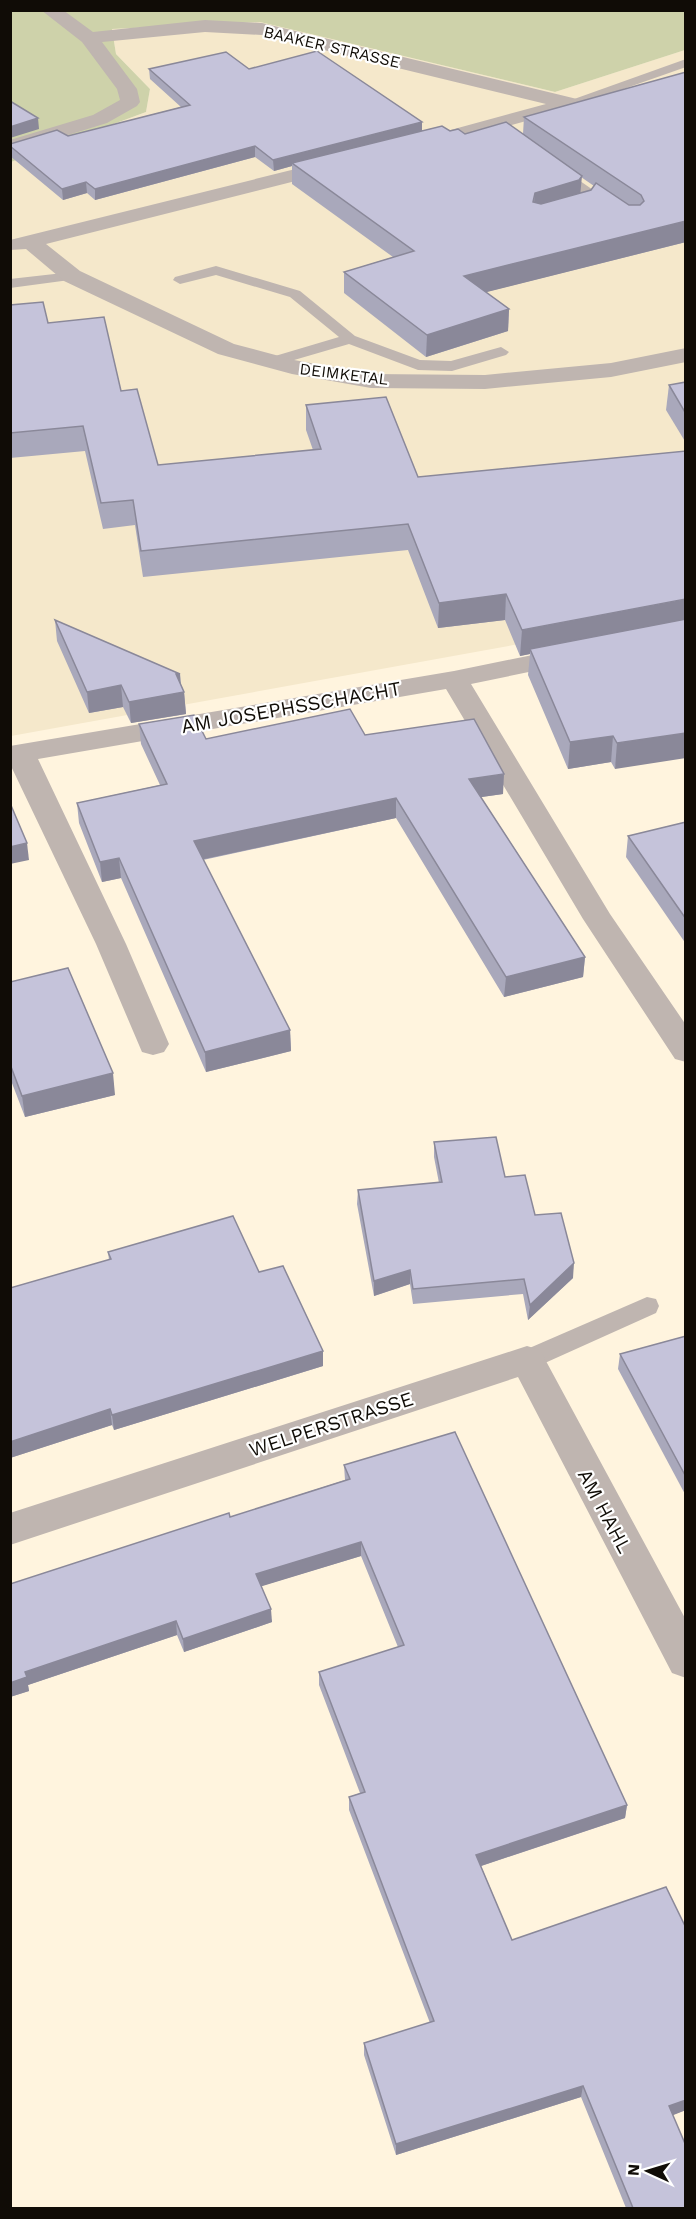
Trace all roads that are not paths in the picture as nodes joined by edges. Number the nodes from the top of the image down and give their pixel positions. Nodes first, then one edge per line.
1 (50, 10) edge
2 (90, 38) junction
3 (686, 63) edge
4 (570, 104) junction
5 (493, 126) junction
6 (512, 138) edge
7 (10, 147) edge
8 (401, 149) edge
9 (540, 158) edge
10 (355, 160) edge
11 (588, 190) junction
12 (606, 203) edge
13 (562, 213) edge
14 (21, 244) edge
15 (72, 276) junction
16 (180, 279) dead end
17 (10, 284) edge
18 (351, 339) junction
19 (501, 352) dead end
20 (686, 355) edge
21 (271, 362) junction
22 (600, 650) edge
23 (454, 679) junction
24 (16, 754) edge
25 (153, 1044) dead end
26 (686, 1051) edge
27 (647, 1306) dead end
28 (527, 1360) junction
29 (10, 1529) edge
30 (686, 1660) edge

1 - 2 street
2 - 4 street, BAAKER STRASSE
2 - 7 street
3 - 4 lane
4 - 5 street
5 - 6 lane
5 - 8 street
9 - 11 lane
10 - 14 street, DEIMKETAL
11 - 12 lane
11 - 13 lane
14 - 15 street, DEIMKETAL
15 - 17 lane
15 - 21 street, DEIMKETAL
16 - 18 lane
18 - 19 lane
18 - 21 lane
20 - 21 street, DEIMKETAL
22 - 23 street, AM JOSEPHSSCHACHT
23 - 24 street, AM JOSEPHSSCHACHT
23 - 26 street
24 - 25 street, AM JOSEPHSSCHACHT
27 - 28 lane, WELPERSTRASSE
28 - 29 street, WELPERSTRASSE
28 - 30 street, AM HAHL

